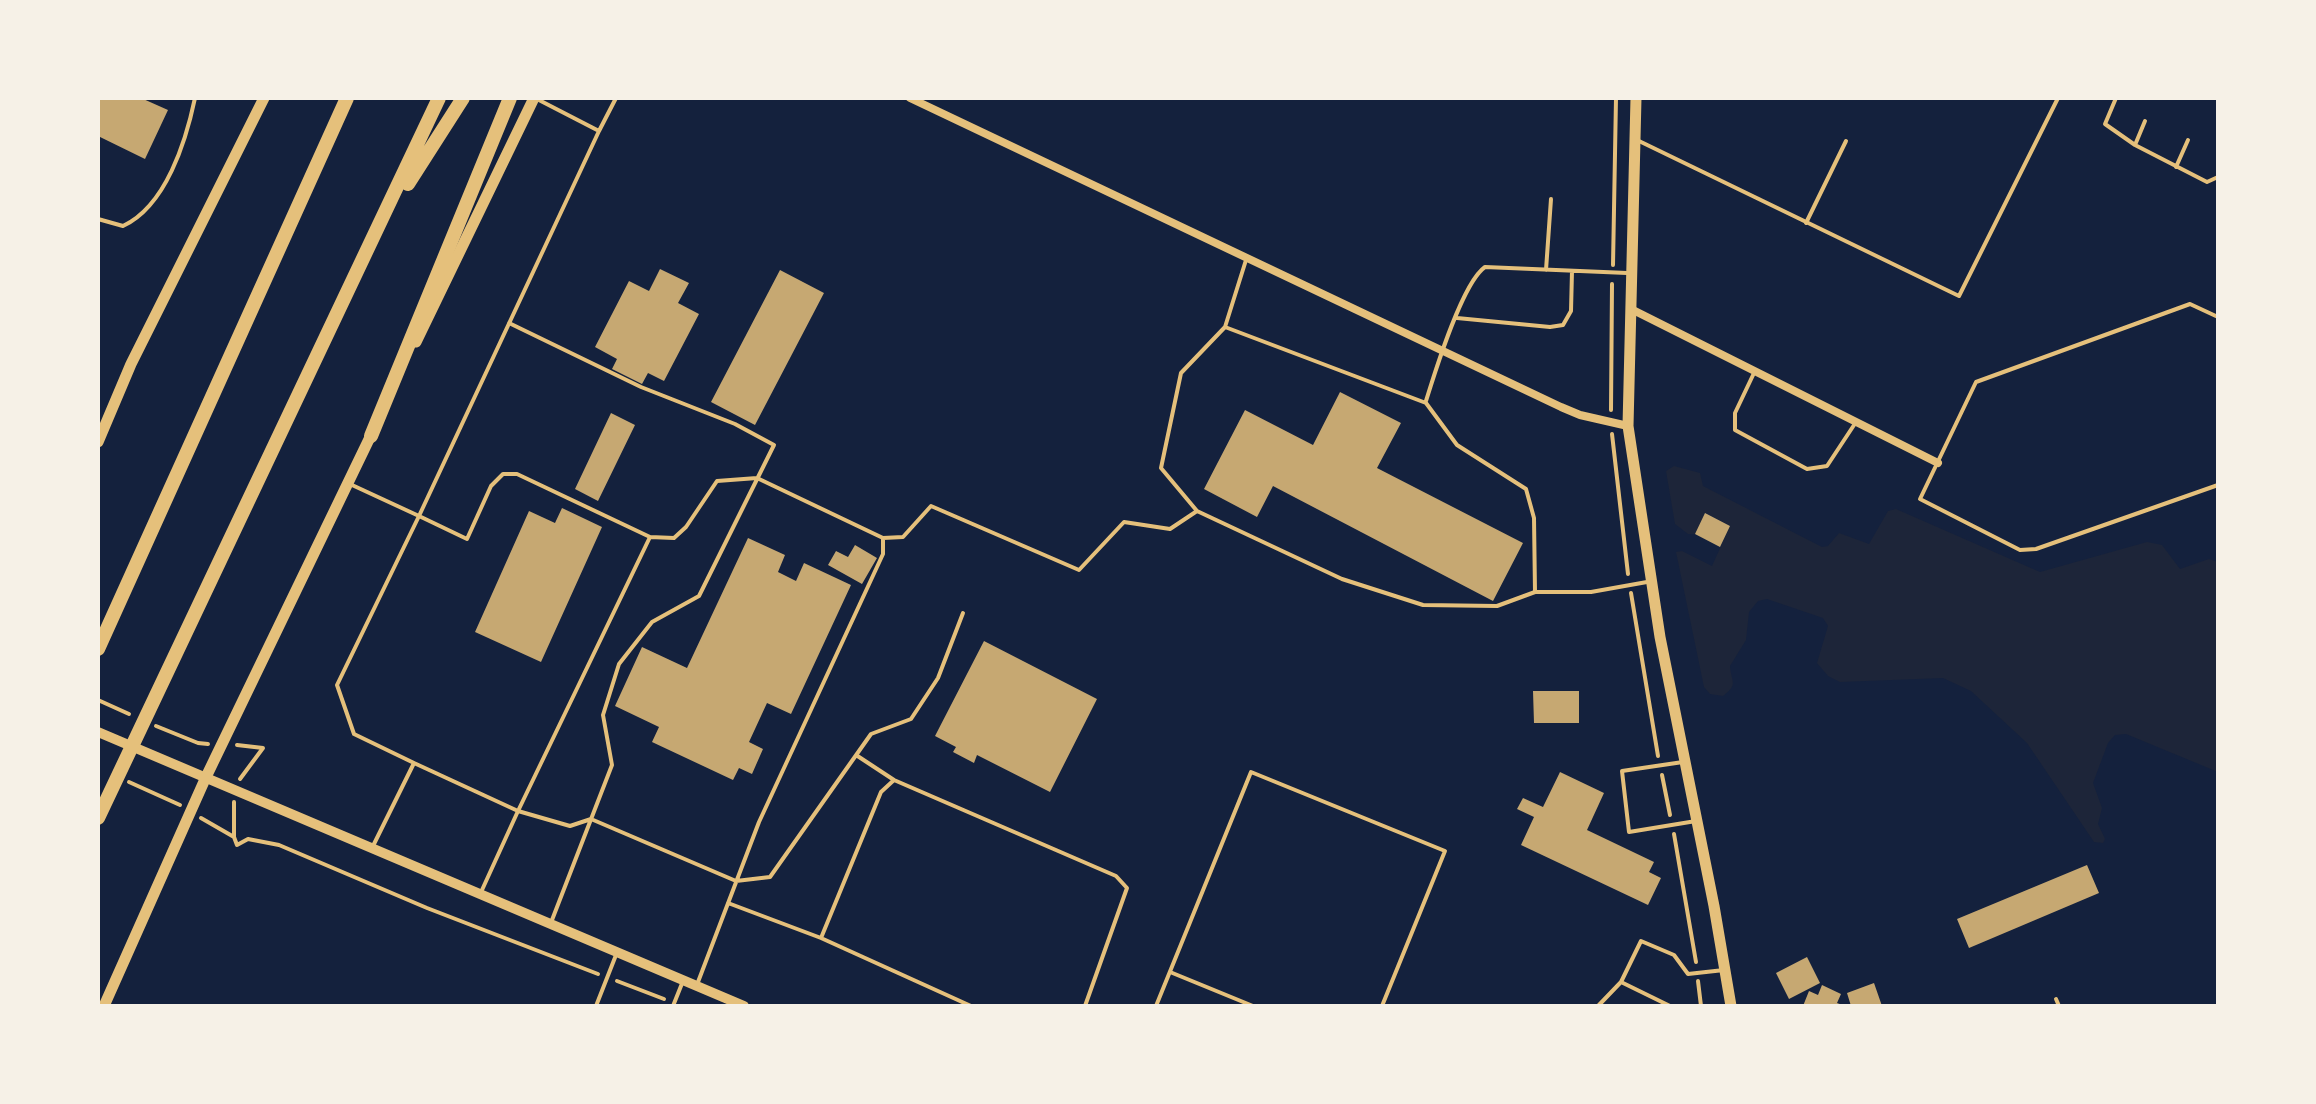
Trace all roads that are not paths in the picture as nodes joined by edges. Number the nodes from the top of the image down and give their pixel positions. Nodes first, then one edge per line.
1 (196, 98) edge
2 (264, 98) edge
3 (347, 98) edge
4 (439, 98) edge
5 (462, 98) edge
6 (510, 98) edge
7 (535, 98) edge
8 (616, 98) edge
9 (910, 98) edge
10 (1636, 98) edge
11 (2058, 98) edge
12 (2116, 98) edge
13 (2145, 121) dead end
14 (599, 131) junction
15 (1635, 138) junction
16 (2188, 140) dead end
17 (1846, 142) dead end
18 (2136, 144) junction
19 (2176, 168) junction
20 (2218, 176) edge
21 (1551, 199) dead end
22 (98, 219) edge
23 (1806, 223) junction
24 (378, 231) junction
25 (1246, 257) junction
26 (1546, 270) junction
27 (1572, 271) junction
28 (1632, 274) junction
29 (1631, 309) junction
30 (2218, 317) edge
31 (1456, 318) junction
32 (509, 322) junction
33 (1226, 327) junction
34 (1440, 350) junction
35 (1754, 371) junction
36 (1426, 403) junction
37 (1856, 422) junction
38 (1628, 426) junction
39 (371, 436) junction
40 (98, 442) edge
41 (1938, 463) junction
42 (757, 478) junction
43 (348, 483) junction
44 (2218, 485) edge
45 (1197, 511) junction
46 (419, 516) junction
47 (650, 537) junction
48 (883, 538) junction
49 (1651, 582) junction
50 (1535, 592) junction
51 (962, 613) dead end
52 (98, 650) edge
53 (98, 732) edge
54 (856, 755) junction
55 (1684, 762) junction
56 (414, 763) junction
57 (206, 776) junction
58 (894, 780) junction
59 (108, 795) junction
60 (518, 811) junction
61 (98, 818) edge
62 (591, 819) junction
63 (1696, 821) junction
64 (98, 830) edge
65 (372, 848) junction
66 (736, 881) junction
67 (480, 894) junction
68 (728, 903) junction
69 (550, 924) junction
70 (821, 938) junction
71 (617, 953) junction
72 (1725, 970) junction
73 (1170, 972) junction
74 (683, 981) junction
75 (1622, 982) junction
76 (696, 987) junction
77 (674, 1005) edge
78 (104, 1006) edge
79 (596, 1006) edge
80 (744, 1006) edge
81 (971, 1006) edge
82 (1085, 1006) edge
83 (1156, 1006) edge
84 (1250, 1006) edge
85 (1382, 1006) edge
86 (1598, 1006) edge
87 (1670, 1006) edge
88 (1731, 1006) edge

1 - 22 lane
2 - 40 main road
3 - 52 highway
4 - 24 highway
5 - 24 highway
6 - 39 highway
7 - 14 lane
7 - 39 main road
8 - 14 lane
9 - 25 street
10 - 15 main road
11 - 23 lane
12 - 18 lane
13 - 18 lane
14 - 32 lane
15 - 23 lane
15 - 28 main road
16 - 19 lane
17 - 23 lane
18 - 19 lane
19 - 20 lane
21 - 26 lane
24 - 59 highway
25 - 33 lane
25 - 34 street
26 - 27 lane
26 - 31 lane
27 - 28 lane
27 - 31 lane
28 - 29 main road
29 - 35 street
29 - 38 main road
30 - 41 lane
31 - 34 lane
32 - 42 lane
32 - 46 lane
33 - 36 lane
33 - 45 lane
34 - 36 lane
34 - 38 street
35 - 37 street
35 - 37 lane
36 - 50 lane
37 - 41 street
38 - 49 main road
39 - 43 main road
41 - 44 lane
42 - 47 lane
42 - 48 lane
42 - 62 lane
43 - 46 lane
43 - 57 main road
45 - 48 lane
45 - 50 lane
46 - 47 lane
46 - 56 lane
47 - 60 lane
48 - 66 lane
49 - 50 lane
49 - 55 main road
51 - 54 lane
53 - 57 street
54 - 58 lane
54 - 66 lane
55 - 63 main road
55 - 63 lane
56 - 60 lane
56 - 65 lane
57 - 65 street
57 - 78 main road
58 - 70 lane
58 - 82 lane
59 - 61 highway
59 - 64 highway
60 - 62 lane
60 - 67 lane
62 - 66 lane
62 - 69 lane
63 - 72 main road
65 - 67 street
66 - 68 lane
67 - 69 street
68 - 70 lane
68 - 76 lane
69 - 71 street
70 - 81 lane
71 - 74 street
71 - 79 lane
72 - 75 lane
72 - 88 main road
73 - 83 lane
73 - 84 lane
73 - 85 lane
74 - 76 street
74 - 77 lane
75 - 86 lane
75 - 87 lane
76 - 80 street

